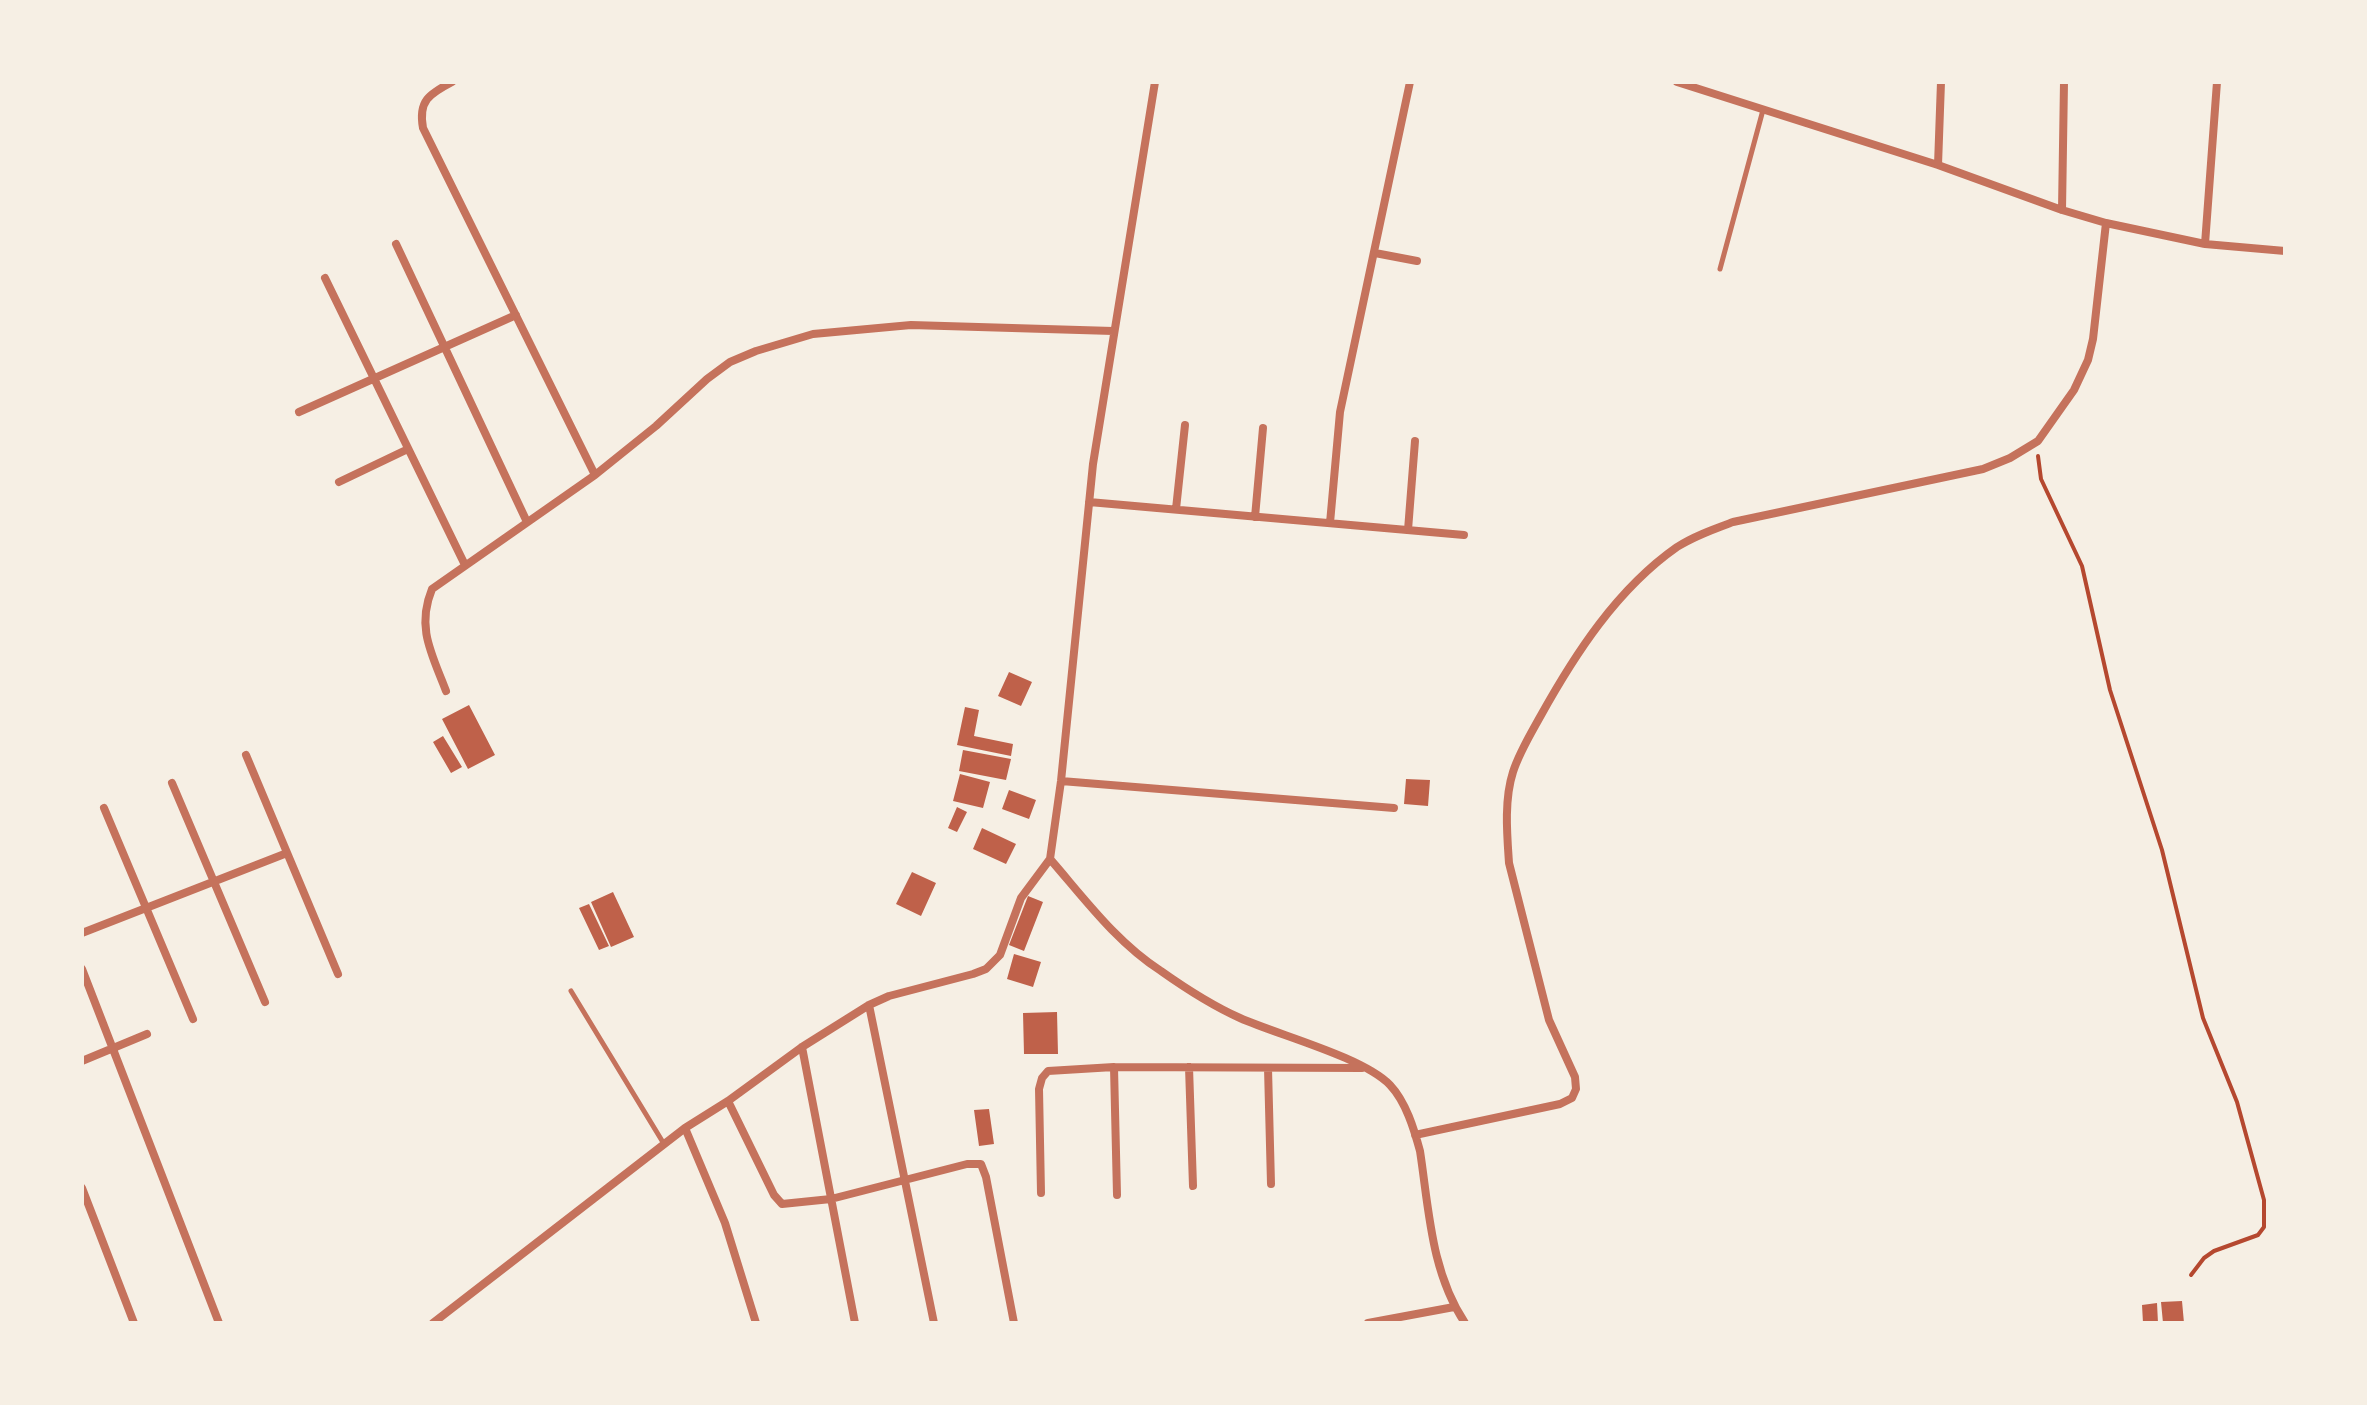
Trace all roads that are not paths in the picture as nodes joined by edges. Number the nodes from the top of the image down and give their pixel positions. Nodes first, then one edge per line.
1 (452, 82) edge
2 (1155, 82) edge
3 (1410, 82) edge
4 (1677, 82) edge
5 (1941, 82) edge
6 (2064, 82) edge
7 (2217, 82) edge
8 (1763, 110) junction
9 (1938, 165) junction
10 (2062, 210) junction
11 (2106, 223) junction
12 (396, 244) dead end
13 (2205, 244) junction
14 (2285, 251) edge
15 (1375, 253) junction
16 (1417, 261) dead end
17 (1720, 269) dead end
18 (325, 278) dead end
19 (516, 315) junction
20 (1113, 331) junction
21 (445, 347) junction
22 (374, 379) junction
23 (299, 412) dead end
24 (1185, 425) dead end
25 (1263, 428) dead end
26 (1415, 441) dead end
27 (408, 449) junction
28 (595, 475) junction
29 (339, 482) dead end
30 (1089, 502) junction
31 (1176, 509) junction
32 (1255, 517) junction
33 (527, 522) junction
34 (1330, 523) junction
35 (1408, 530) junction
36 (1464, 535) dead end
37 (465, 565) junction
38 (446, 691) dead end
39 (246, 755) dead end
40 (1061, 781) junction
41 (172, 783) dead end
42 (104, 808) dead end
43 (1394, 808) dead end
44 (287, 853) junction
45 (1050, 859) junction
46 (214, 881) junction
47 (146, 908) junction
48 (82, 933) edge
49 (82, 969) edge
50 (338, 974) dead end
51 (571, 991) dead end
52 (265, 1002) dead end
53 (869, 1005) junction
54 (193, 1019) dead end
55 (147, 1034) dead end
56 (802, 1047) junction
57 (113, 1048) junction
58 (82, 1061) edge
59 (1114, 1067) junction
60 (1189, 1067) junction
61 (1268, 1068) junction
62 (1367, 1068) junction
63 (728, 1101) junction
64 (685, 1128) junction
65 (1415, 1135) junction
66 (665, 1144) junction
67 (905, 1182) junction
68 (1271, 1184) dead end
69 (1193, 1186) dead end
70 (82, 1188) edge
71 (1041, 1193) dead end
72 (1117, 1195) dead end
73 (831, 1199) junction
74 (1454, 1307) junction
75 (134, 1323) edge
76 (219, 1323) edge
77 (433, 1323) edge
78 (756, 1323) edge
79 (855, 1323) edge
80 (934, 1323) edge
81 (1014, 1323) edge
82 (1368, 1323) edge
83 (1465, 1323) edge

1 - 19 street
2 - 20 street
3 - 15 street
4 - 8 street
5 - 9 street
6 - 10 street
7 - 13 street
8 - 9 street
8 - 17 lane
9 - 10 street
10 - 11 street
11 - 13 street
11 - 65 street
12 - 21 street
13 - 14 street
15 - 16 street
15 - 34 street
18 - 22 street
19 - 21 street
19 - 28 street
20 - 28 street
20 - 30 street
21 - 22 street
21 - 33 street
22 - 23 street
22 - 27 street
24 - 31 street
25 - 32 street
26 - 35 street
27 - 29 street
27 - 37 street
28 - 33 street
30 - 31 street
30 - 40 street
31 - 32 street
32 - 34 street
33 - 37 street
34 - 35 street
35 - 36 street
37 - 38 street
39 - 44 street
40 - 43 street
40 - 45 street
41 - 46 street
42 - 47 street
44 - 46 street
44 - 50 street
45 - 53 street
45 - 62 street
46 - 47 street
46 - 52 street
47 - 48 street
47 - 54 street
49 - 57 street
51 - 66 lane
53 - 56 street
53 - 67 street
55 - 57 street
56 - 63 street
56 - 73 street
57 - 58 street
57 - 76 street
59 - 60 street
59 - 71 street
59 - 72 street
60 - 61 street
60 - 69 street
61 - 62 street
61 - 68 street
62 - 65 street
63 - 64 street
63 - 73 street
64 - 66 street
64 - 78 street
65 - 74 street
66 - 77 street
67 - 73 street
67 - 80 street
67 - 81 street
70 - 75 street
73 - 79 street
74 - 82 street
74 - 83 street

